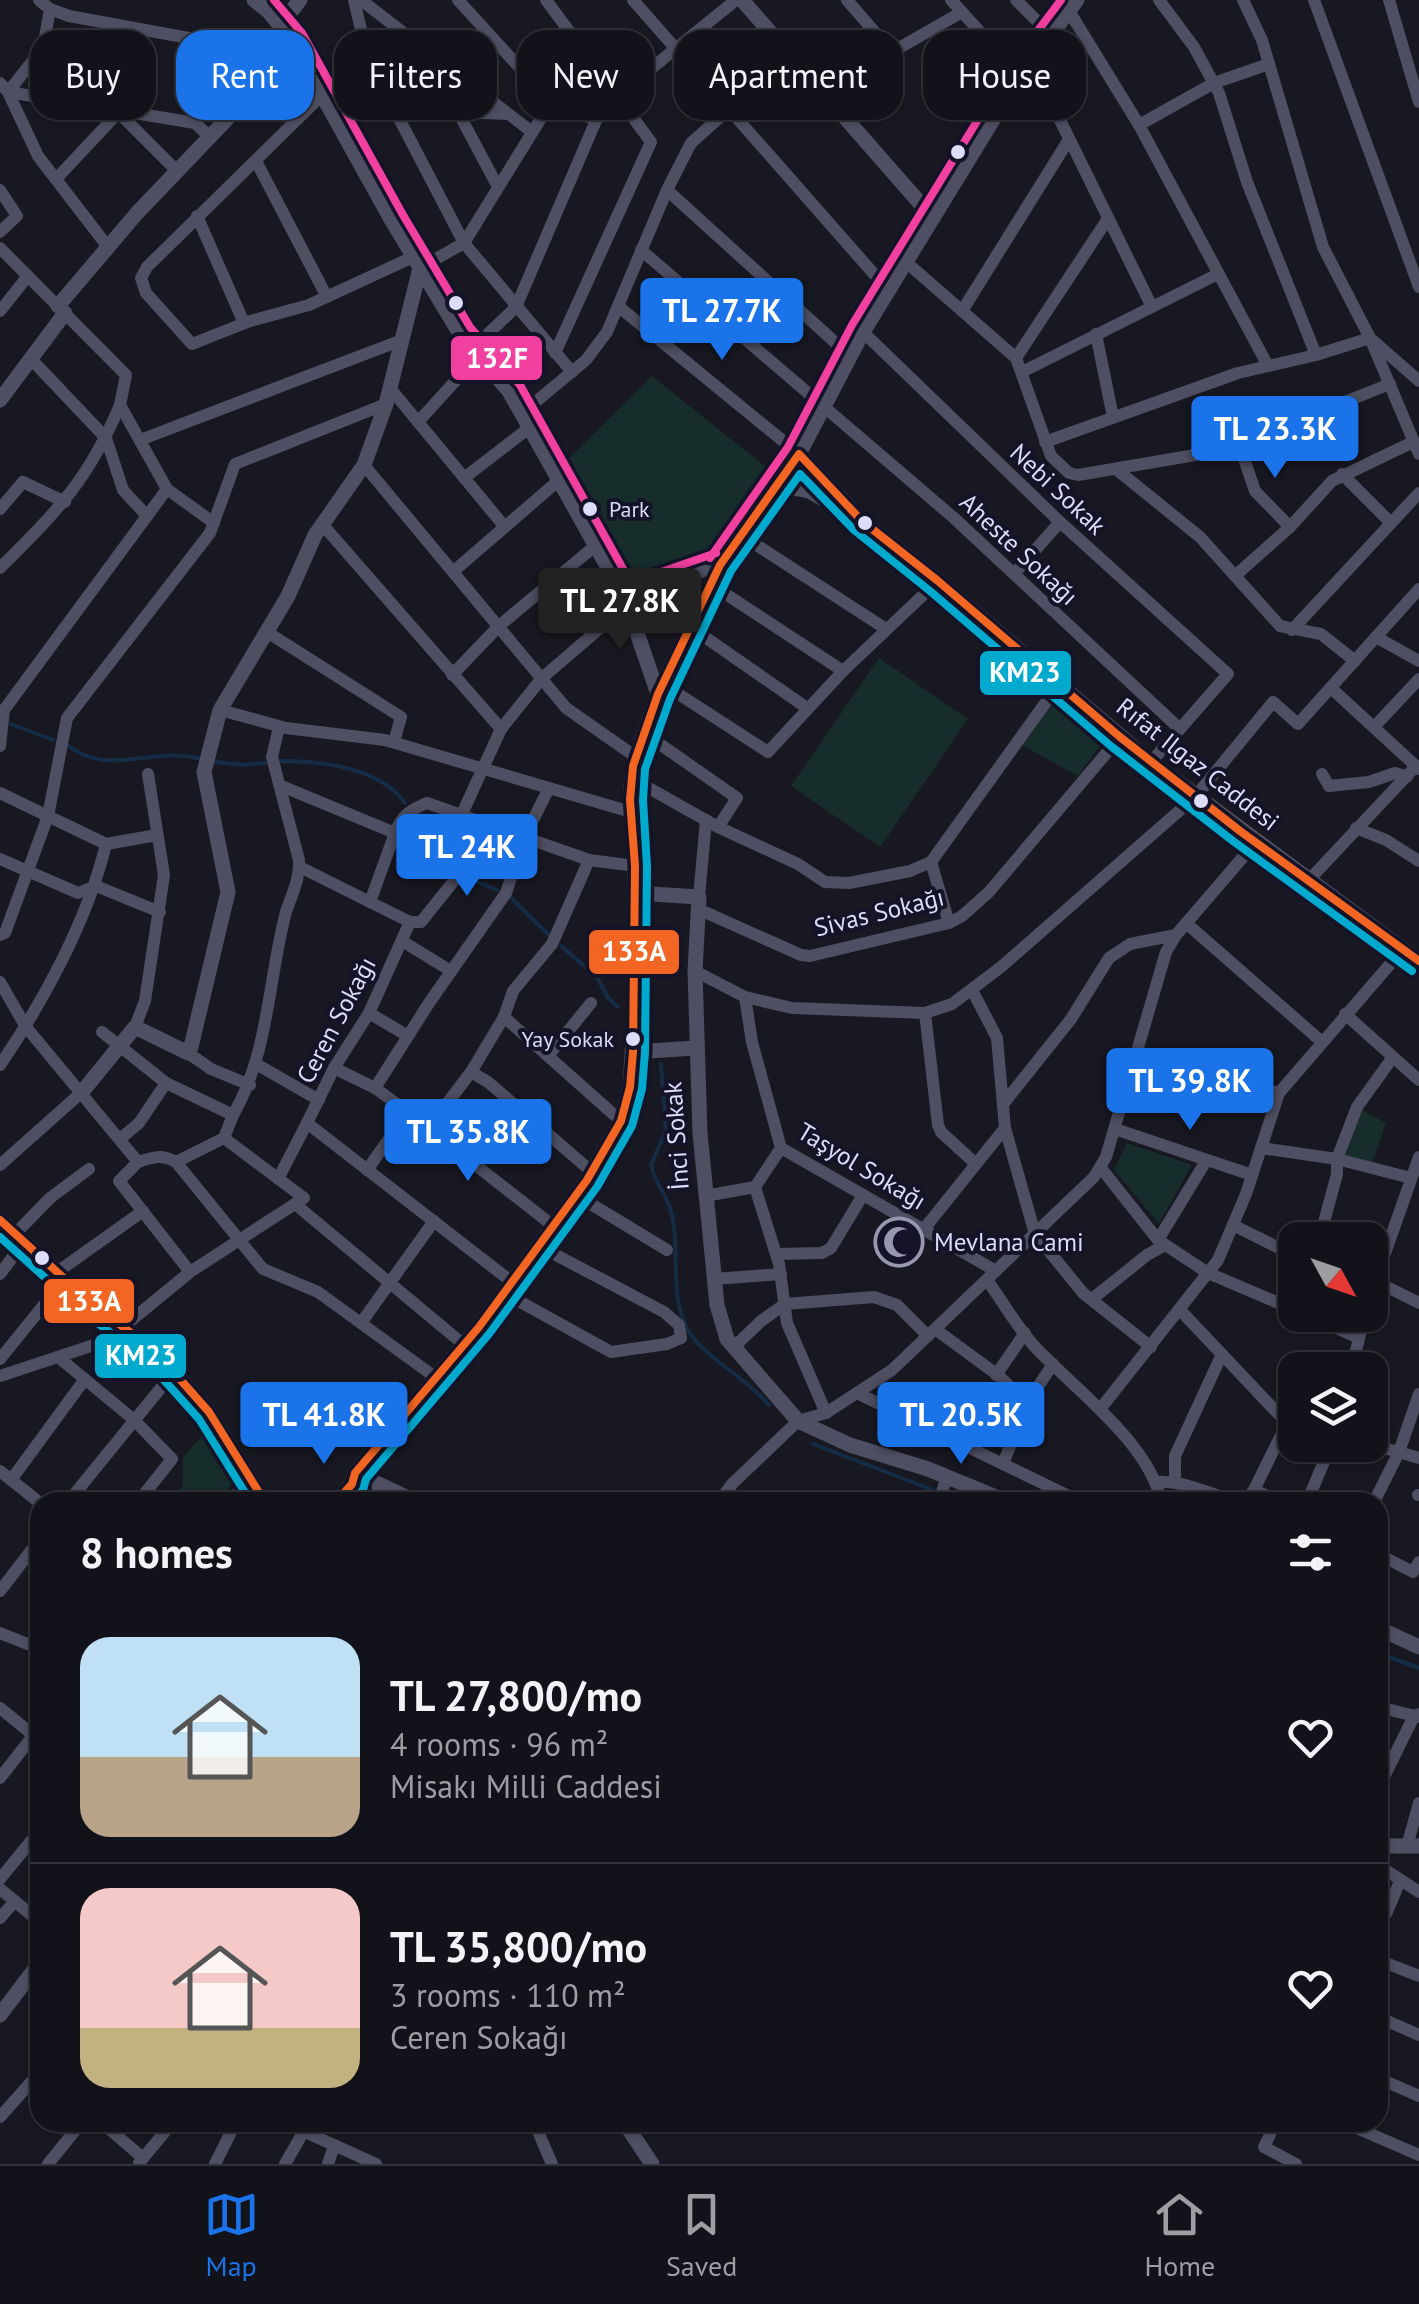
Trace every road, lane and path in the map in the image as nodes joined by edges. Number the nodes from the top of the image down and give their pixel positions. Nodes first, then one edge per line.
1 (254, 0) edge
2 (300, 0) edge
3 (358, 0) edge
4 (458, 0) edge
5 (546, 0) edge
6 (633, 0) edge
7 (739, 0) edge
8 (847, 0) edge
9 (951, 0) edge
10 (1016, 0) edge
11 (1159, 0) edge
12 (1243, 0) edge
13 (1314, 0) edge
14 (1388, 0) edge
15 (44, 4) edge
16 (1072, 4) edge
17 (962, 12) junction
18 (281, 24) junction
19 (285, 30) edge
20 (363, 30) edge
21 (568, 30) edge
22 (699, 30) edge
23 (766, 30) edge
24 (873, 30) edge
25 (978, 30) edge
26 (1046, 30) edge
27 (1053, 30) edge
28 (176, 36) edge
29 (903, 46) edge
30 (674, 49) joint
31 (1269, 64) junction
32 (517, 65) edge
33 (654, 65) edge
34 (314, 80) edge
35 (1416, 80) edge
36 (1214, 82) junction
37 (4, 88) edge
38 (30, 93) edge
39 (322, 94) junction
40 (1419, 102) edge
41 (332, 112) joint
42 (497, 114) edge
43 (508, 114) junction
44 (156, 117) edge
45 (109, 120) edge
46 (126, 120) edge
47 (196, 120) edge
48 (228, 120) edge
49 (399, 120) edge
50 (462, 120) edge
51 (540, 120) edge
52 (596, 120) edge
53 (635, 120) edge
54 (716, 120) edge
55 (737, 120) edge
56 (847, 120) edge
57 (993, 120) edge
58 (1059, 120) edge
59 (195, 123) junction
60 (1138, 125) junction
61 (532, 132) junction
62 (211, 138) junction
63 (1068, 140) junction
64 (256, 161) junction
65 (178, 172) junction
66 (56, 180) junction
67 (498, 188) junction
68 (0, 190) edge
69 (667, 190) junction
70 (197, 216) junction
71 (933, 218) junction
72 (1107, 220) junction
73 (0, 232) edge
74 (464, 243) junction
75 (108, 247) junction
76 (0, 248) edge
77 (641, 250) junction
78 (417, 262) junction
79 (906, 262) junction
80 (1218, 274) junction
81 (28, 276) junction
82 (1419, 287) edge
83 (888, 290) junction
84 (326, 297) junction
85 (1151, 305) junction
86 (618, 306) junction
87 (516, 307) junction
88 (61, 310) junction
89 (0, 311) edge
90 (962, 311) junction
91 (244, 324) junction
92 (863, 332) junction
93 (1096, 334) junction
94 (1370, 338) junction
95 (402, 340) junction
96 (476, 352) junction
97 (554, 353) junction
98 (850, 355) junction
99 (1316, 356) junction
100 (31, 359) junction
101 (1267, 364) junction
102 (1020, 365) junction
103 (572, 372) junction
104 (1419, 381) edge
105 (1390, 384) junction
106 (388, 396) junction
107 (0, 400) edge
108 (120, 405) junction
109 (824, 406) junction
110 (1113, 417) junction
111 (525, 421) junction
112 (418, 422) junction
113 (106, 438) junction
114 (140, 440) junction
115 (1045, 442) junction
116 (1240, 448) junction
117 (1416, 448) edge
118 (799, 454) junction
119 (364, 465) junction
120 (1116, 469) junction
121 (1342, 474) junction
122 (464, 478) junction
123 (558, 482) junction
124 (777, 484) junction
125 (166, 489) junction
126 (1419, 494) edge
127 (65, 502) junction
128 (0, 509) edge
129 (147, 516) junction
130 (862, 521) junction
131 (1060, 522) junction
132 (1390, 522) junction
133 (214, 524) junction
134 (322, 524) junction
135 (504, 526) junction
136 (1290, 526) junction
137 (741, 535) junction
138 (595, 546) junction
139 (720, 565) junction
140 (0, 568) edge
141 (455, 570) junction
142 (1014, 574) junction
143 (1236, 575) junction
144 (938, 581) junction
145 (712, 585) junction
146 (1419, 589) edge
147 (626, 601) junction
148 (500, 625) junction
149 (689, 626) junction
150 (886, 629) junction
151 (1292, 630) junction
152 (267, 632) junction
153 (1376, 637) junction
154 (1355, 661) junction
155 (1419, 661) edge
156 (843, 670) junction
157 (452, 674) junction
158 (542, 678) junction
159 (1419, 679) edge
160 (1059, 684) junction
161 (1330, 688) junction
162 (661, 689) junction
163 (4, 704) edge
164 (807, 708) junction
165 (220, 710) junction
166 (279, 727) junction
167 (1374, 727) junction
168 (502, 728) junction
169 (1180, 729) junction
170 (644, 733) junction
171 (1120, 737) junction
172 (394, 742) junction
173 (0, 746) edge
174 (636, 757) junction
175 (1151, 762) junction
176 (485, 770) junction
177 (1414, 771) edge
178 (148, 774) dead end
179 (1322, 774) dead end
180 (631, 778) junction
181 (279, 785) junction
182 (548, 788) junction
183 (0, 792) edge
184 (1196, 796) junction
185 (632, 812) junction
186 (48, 816) junction
187 (461, 816) junction
188 (479, 822) junction
189 (712, 823) junction
190 (1356, 828) junction
191 (395, 833) junction
192 (158, 835) junction
193 (525, 836) junction
194 (1256, 842) junction
195 (106, 844) junction
196 (0, 859) edge
197 (589, 860) junction
198 (1419, 861) edge
199 (931, 862) junction
200 (300, 866) junction
201 (635, 866) junction
202 (30, 872) junction
203 (1309, 880) junction
204 (96, 886) junction
205 (635, 892) junction
206 (370, 902) junction
207 (698, 903) junction
208 (160, 912) junction
209 (410, 922) junction
210 (950, 923) junction
211 (1186, 923) junction
212 (0, 934) edge
213 (1176, 935) junction
214 (402, 941) junction
215 (1404, 948) junction
216 (1419, 961) edge
217 (694, 970) junction
218 (451, 971) junction
219 (0, 982) edge
220 (972, 990) junction
221 (745, 997) junction
222 (591, 1004) dead end
223 (925, 1013) junction
224 (369, 1014) junction
225 (1345, 1014) junction
226 (504, 1017) junction
227 (136, 1026) junction
228 (26, 1027) junction
229 (102, 1032) dead end
230 (408, 1036) junction
231 (1322, 1042) junction
232 (120, 1046) junction
233 (696, 1048) junction
234 (633, 1052) junction
235 (1136, 1052) junction
236 (188, 1053) junction
237 (548, 1056) junction
238 (1393, 1057) junction
239 (256, 1064) junction
240 (0, 1065) edge
241 (334, 1068) junction
242 (471, 1072) junction
243 (1419, 1080) edge
244 (166, 1083) junction
245 (250, 1084) junction
246 (375, 1088) junction
247 (82, 1092) junction
248 (1280, 1093) junction
249 (318, 1100) junction
250 (1004, 1103) junction
251 (408, 1112) junction
252 (233, 1115) junction
253 (621, 1121) junction
254 (307, 1124) junction
255 (429, 1128) junction
256 (1005, 1128) junction
257 (1115, 1129) junction
258 (224, 1138) junction
259 (120, 1139) junction
260 (781, 1148) junction
261 (1261, 1148) junction
262 (1419, 1157) edge
263 (1337, 1160) junction
264 (1206, 1161) junction
265 (138, 1162) junction
266 (176, 1162) junction
267 (0, 1164) edge
268 (976, 1164) junction
269 (1102, 1168) junction
270 (89, 1169) dead end
271 (367, 1170) junction
272 (592, 1172) junction
273 (1252, 1175) junction
274 (1412, 1178) junction
275 (278, 1179) junction
276 (755, 1187) junction
277 (863, 1194) junction
278 (576, 1195) junction
279 (704, 1196) junction
280 (300, 1201) junction
281 (142, 1211) junction
282 (0, 1220) edge
283 (434, 1221) junction
284 (1324, 1222) edge
285 (552, 1224) junction
286 (1233, 1224) junction
287 (924, 1229) junction
288 (1035, 1234) junction
289 (19, 1238) junction
290 (237, 1240) junction
291 (1162, 1242) junction
292 (537, 1245) junction
293 (1388, 1245) edge
294 (1278, 1247) edge
295 (667, 1250) dead end
296 (777, 1254) junction
297 (190, 1272) junction
298 (1208, 1273) junction
299 (0, 1274) edge
300 (780, 1274) junction
301 (60, 1276) junction
302 (992, 1276) junction
303 (714, 1279) junction
304 (387, 1283) junction
305 (508, 1288) junction
306 (1388, 1296) edge
307 (1092, 1299) junction
308 (1278, 1303) edge
309 (1419, 1303) edge
310 (785, 1304) junction
311 (1180, 1310) junction
312 (361, 1323) junction
313 (126, 1330) junction
314 (1345, 1332) edge
315 (1361, 1332) edge
316 (931, 1333) junction
317 (1025, 1333) junction
318 (1359, 1338) junction
319 (464, 1344) junction
320 (734, 1347) junction
321 (1152, 1347) junction
322 (1356, 1352) edge
323 (1222, 1354) junction
324 (58, 1356) junction
325 (0, 1359) edge
326 (1053, 1364) junction
327 (173, 1373) junction
328 (996, 1375) junction
329 (0, 1376) edge
330 (436, 1378) junction
331 (84, 1380) junction
332 (857, 1393) junction
333 (1418, 1402) edge
334 (1027, 1403) junction
335 (1101, 1408) junction
336 (1278, 1411) edge
337 (826, 1413) junction
338 (133, 1419) junction
339 (798, 1421) junction
340 (1278, 1447) edge
341 (1388, 1449) edge
342 (1399, 1452) junction
343 (1419, 1458) edge
344 (1324, 1462) edge
345 (1002, 1464) junction
346 (355, 1473) junction
347 (947, 1476) junction
348 (5, 1479) edge
349 (250, 1480) junction
350 (1175, 1481) junction
351 (1157, 1482) junction
352 (1044, 1486) junction
353 (1254, 1490) joint
354 (76, 1492) edge
355 (146, 1492) edge
356 (239, 1492) edge
357 (257, 1492) edge
358 (332, 1492) edge
359 (345, 1492) edge
360 (387, 1492) edge
361 (734, 1492) edge
362 (943, 1492) edge
363 (985, 1492) edge
364 (1042, 1492) edge
365 (1058, 1492) edge
366 (1159, 1492) edge
367 (1206, 1492) edge
368 (1258, 1492) edge
369 (1310, 1492) edge
370 (1379, 1492) edge
371 (30, 1495) edge
372 (30, 1552) edge
373 (1388, 1559) edge
374 (1419, 1562) edge
375 (0, 1591) edge
376 (1388, 1633) edge
377 (0, 1634) edge
378 (30, 1643) edge
379 (1419, 1647) edge
380 (0, 1708) edge
381 (1388, 1710) edge
382 (1417, 1716) edge
383 (30, 1729) edge
384 (30, 1743) edge
385 (1388, 1770) edge
386 (0, 1778) edge
387 (1419, 1803) edge
388 (30, 1842) edge
389 (1413, 1846) edge
390 (1388, 1872) edge
391 (0, 1878) edge
392 (1400, 1881) junction
393 (0, 1889) edge
394 (1419, 1892) edge
395 (15, 1902) junction
396 (1388, 1910) edge
397 (30, 1914) edge
398 (0, 1918) edge
399 (1388, 1964) edge
400 (1419, 1976) edge
401 (30, 1988) edge
402 (0, 2015) edge
403 (1388, 2021) edge
404 (1419, 2035) edge
405 (30, 2082) edge
406 (1388, 2082) edge
407 (1419, 2096) edge
408 (0, 2117) edge
409 (74, 2132) edge
410 (111, 2132) edge
411 (165, 2132) edge
412 (231, 2132) edge
413 (304, 2132) edge
414 (312, 2132) edge
415 (538, 2132) edge
416 (631, 2132) edge
417 (1271, 2132) edge
418 (1367, 2132) edge
419 (334, 2146) junction
420 (1419, 2155) edge
421 (141, 2161) edge
422 (48, 2164) edge
423 (216, 2164) edge
424 (285, 2164) edge
425 (328, 2164) edge
426 (376, 2164) edge
427 (552, 2164) edge
428 (652, 2164) edge
429 (1296, 2164) edge

1 - 18 street
2 - 18 street
3 - 20 street
3 - 43 street
4 - 32 street
5 - 21 street
6 - 30 street
7 - 22 street
7 - 23 street
8 - 24 street
9 - 17 street
10 - 26 street
11 - 36 street
12 - 31 street
13 - 82 street
14 - 35 street
15 - 28 street
15 - 37 street
16 - 27 street
16 - 60 street
17 - 25 street
17 - 29 street
18 - 19 street
30 - 33 street
31 - 36 street
31 - 94 street
34 - 39 street
35 - 40 street
36 - 60 street
36 - 99 street
37 - 38 street
37 - 66 street
39 - 41 street
39 - 64 street
41 - 78 street
42 - 43 street
43 - 61 street
44 - 59 street
45 - 66 street
46 - 65 street
47 - 59 street
48 - 62 street
49 - 74 street
50 - 67 street
51 - 61 street
52 - 87 street
53 - 97 street
54 - 69 street
55 - 83 street
56 - 71 street
57 - 71 street
58 - 63 street
59 - 62 street
60 - 80 street
61 - 67 street
62 - 65 street
63 - 72 street
63 - 90 street
64 - 70 street
64 - 84 street
65 - 75 street
66 - 75 street
67 - 74 street
68 - 73 street
69 - 77 street
69 - 98 street
70 - 91 street
70 - 91 street
71 - 79 street
72 - 85 street
72 - 102 street
74 - 78 street
74 - 87 street
75 - 88 street
76 - 81 street
77 - 86 street
77 - 109 street, Aheste Sokağı
78 - 84 street
78 - 95 street
78 - 96 street
79 - 83 street
79 - 90 street
80 - 85 street
80 - 101 street
81 - 88 street
81 - 89 street
83 - 92 street
84 - 91 street
85 - 93 street
86 - 103 street
86 - 118 street
87 - 96 street
87 - 97 street
88 - 100 street
88 - 108 street
90 - 102 street
92 - 98 street
92 - 131 street, Nebi Sokak
93 - 102 street
93 - 110 street
94 - 99 street
94 - 104 street
94 - 105 street
95 - 106 street
95 - 114 street
96 - 111 street
96 - 112 street
97 - 103 street
98 - 109 street
99 - 101 street
100 - 107 street
100 - 113 street
101 - 110 street
102 - 115 street
103 - 111 street
105 - 116 street
105 - 117 street
106 - 112 street
106 - 119 street
106 - 133 street
108 - 113 street
108 - 114 street
109 - 118 street
109 - 142 street, Aheste Sokağı
110 - 115 street
111 - 122 street
111 - 123 street
112 - 122 street
113 - 127 street
113 - 129 street
114 - 125 street
115 - 120 street
116 - 120 street
116 - 136 street
117 - 121 street
118 - 124 street
118 - 130 street, Rıfat Ilgaz Caddesi
119 - 134 street
119 - 141 street
120 - 143 street
121 - 132 street
121 - 136 street
122 - 135 street
123 - 135 street
123 - 138 street
124 - 130 street, Rıfat Ilgaz Caddesi
124 - 137 street
125 - 129 street
125 - 133 street
126 - 132 street
127 - 128 street
127 - 140 street
129 - 163 street
130 - 144 street, Rıfat Ilgaz Caddesi
131 - 142 street
131 - 169 street, Nebi Sokak
132 - 151 street
133 - 186 street
134 - 152 street
134 - 157 street
135 - 141 street
136 - 143 street
137 - 139 street
137 - 150 street
138 - 147 street
138 - 148 street
139 - 145 street
139 - 147 street
141 - 148 street
142 - 169 street, Aheste Sokağı
143 - 151 street
144 - 150 street
144 - 160 street, Rıfat Ilgaz Caddesi
145 - 149 street
145 - 156 street
146 - 153 street
147 - 158 street
147 - 162 street
148 - 157 street
148 - 158 street
149 - 162 street
149 - 164 street
150 - 156 street
151 - 154 street
152 - 165 street
152 - 172 street
153 - 154 street
153 - 155 street
154 - 161 street
156 - 164 street
157 - 168 street
158 - 168 street
158 - 174 street
159 - 167 street
160 - 171 street, Rıfat Ilgaz Caddesi
160 - 199 street
161 - 167 street
161 - 184 street
162 - 164 street
162 - 170 street
163 - 173 street
165 - 166 street
165 - 236 street
166 - 172 street
166 - 181 street
167 - 177 street
168 - 176 street
169 - 175 street
170 - 174 street
170 - 189 street
171 - 175 street, Rıfat Ilgaz Caddesi
171 - 210 street, Sivas Sokağı
172 - 176 street
174 - 180 street
175 - 184 street, Rıfat Ilgaz Caddesi
176 - 182 street
176 - 187 street
177 - 179 street
177 - 190 street
178 - 192 street
180 - 185 street
180 - 189 street
181 - 191 street
181 - 200 street
182 - 185 street
182 - 193 street
183 - 186 street
184 - 194 street, Rıfat Ilgaz Caddesi
184 - 220 street
185 - 201 street
186 - 195 street
186 - 202 street
187 - 188 street
187 - 191 street
188 - 193 street
188 - 209 street
189 - 199 street
189 - 207 street, İnci Sokak
190 - 198 street
190 - 203 street
191 - 206 street
192 - 195 street
192 - 208 street
193 - 197 street
193 - 218 street
194 - 203 street, Rıfat Ilgaz Caddesi
194 - 211 street
195 - 204 street
196 - 202 street
197 - 201 street
197 - 226 street
199 - 210 street
200 - 206 street
200 - 239 street
201 - 205 street
202 - 204 street
202 - 212 street
203 - 215 street, Rıfat Ilgaz Caddesi
204 - 208 street
204 - 228 street
205 - 207 street, Sivas Sokağı
205 - 234 street
206 - 209 street
207 - 210 street, Sivas Sokağı
207 - 217 street, İnci Sokak
208 - 227 street
209 - 214 street, Ceren Sokağı
211 - 213 street
211 - 231 street
213 - 235 street
213 - 250 street
214 - 218 street
214 - 224 street, Ceren Sokağı
215 - 216 street, Rıfat Ilgaz Caddesi
215 - 225 street
217 - 221 street
217 - 233 street, İnci Sokak
218 - 230 street
219 - 228 street
220 - 223 street
220 - 250 street
221 - 223 street
221 - 260 street, Taşyol Sokağı
222 - 237 street
223 - 268 street
224 - 230 street
224 - 241 street, Ceren Sokağı
225 - 231 street
225 - 238 street
226 - 237 street
226 - 242 street
227 - 232 street
227 - 236 street
228 - 240 street
228 - 247 street
229 - 232 street
230 - 246 street
231 - 248 street
232 - 244 street
232 - 247 street
233 - 234 street
233 - 279 street, İnci Sokak
234 - 253 street
235 - 248 street
235 - 257 street
236 - 245 street
237 - 253 street
238 - 243 street
238 - 263 street
239 - 245 street
239 - 249 street
241 - 246 street
241 - 249 street, Ceren Sokağı
242 - 255 street
242 - 272 street
244 - 252 street
244 - 259 street
245 - 252 street
246 - 251 street
247 - 259 street
247 - 267 street
248 - 261 street
249 - 254 street, Ceren Sokağı
250 - 256 street
251 - 255 street
251 - 271 street
252 - 258 street
253 - 272 street
254 - 271 street, Ceren Sokağı
254 - 275 street
255 - 285 street
256 - 268 street
256 - 288 street
257 - 264 street
257 - 269 street
258 - 266 street
258 - 275 street
259 - 265 street
260 - 276 street
260 - 277 street, Taşyol Sokağı
261 - 263 street
261 - 273 street
262 - 274 street
263 - 274 street
263 - 284 street
264 - 273 street
264 - 291 street
265 - 266 street
265 - 281 street
266 - 290 street
268 - 287 street
269 - 288 street
269 - 291 street
270 - 289 street
271 - 283 street, Ceren Sokağı
272 - 278 street
273 - 286 street
274 - 293 street
275 - 280 street
276 - 279 street
276 - 296 street
277 - 287 street, Taşyol Sokağı
277 - 296 street
278 - 285 street
278 - 295 street
279 - 303 street, İnci Sokak
280 - 290 street
280 - 304 street
281 - 297 street
281 - 301 street
282 - 289 street
283 - 304 street
283 - 305 street, Ceren Sokağı
285 - 292 street
286 - 294 street
286 - 298 street
287 - 302 street, Taşyol Sokağı
288 - 302 street
288 - 307 street
289 - 299 street
289 - 301 street
290 - 297 street
290 - 312 street
291 - 298 street
291 - 307 street
292 - 305 street
292 - 305 street, Ceren Sokağı
296 - 300 street
297 - 313 street
298 - 308 street
298 - 311 street
300 - 303 street
300 - 310 street
301 - 313 street
301 - 325 street
302 - 316 street
302 - 317 street
303 - 320 street, İnci Sokak
304 - 312 street
304 - 319 street
305 - 319 street
306 - 309 street
307 - 321 street
310 - 316 street
310 - 320 street
310 - 337 street
311 - 321 street
311 - 323 street
312 - 330 street
313 - 324 street
313 - 327 street
314 - 318 street
315 - 318 street
316 - 328 street
316 - 332 street
317 - 326 street
317 - 328 street
318 - 322 street
319 - 330 street
320 - 339 street, İnci Sokak
321 - 335 street
323 - 336 street
323 - 350 street
324 - 329 street
324 - 331 street
326 - 334 street
326 - 335 street
327 - 338 street
327 - 349 street
328 - 334 street
330 - 346 street
331 - 338 street
331 - 348 street
332 - 337 street
332 - 345 street
333 - 342 street
334 - 345 street
335 - 351 street
337 - 339 street
338 - 354 street
338 - 355 street
339 - 347 street
339 - 361 street
340 - 353 street
341 - 342 street
342 - 343 street
342 - 370 street
344 - 369 street
345 - 352 street
346 - 358 street
346 - 359 street
346 - 360 street
347 - 362 street
347 - 363 street
348 - 371 street
349 - 356 street
349 - 357 street
350 - 351 street
350 - 367 street
351 - 366 street
352 - 364 street
352 - 365 street
353 - 368 street
372 - 375 street
373 - 374 street
376 - 379 street
377 - 378 street
380 - 383 street
381 - 382 street
382 - 385 street
384 - 386 street
387 - 389 street
388 - 391 street
390 - 392 street
392 - 394 street
392 - 396 street
393 - 395 street
395 - 397 street
395 - 398 street
399 - 400 street
401 - 402 street
403 - 404 street
405 - 408 street
406 - 407 street
409 - 422 street
410 - 421 street
411 - 421 street
412 - 423 street
413 - 424 street
414 - 419 street
415 - 427 street
416 - 428 street
417 - 429 street
418 - 420 street
419 - 425 street
419 - 426 street

